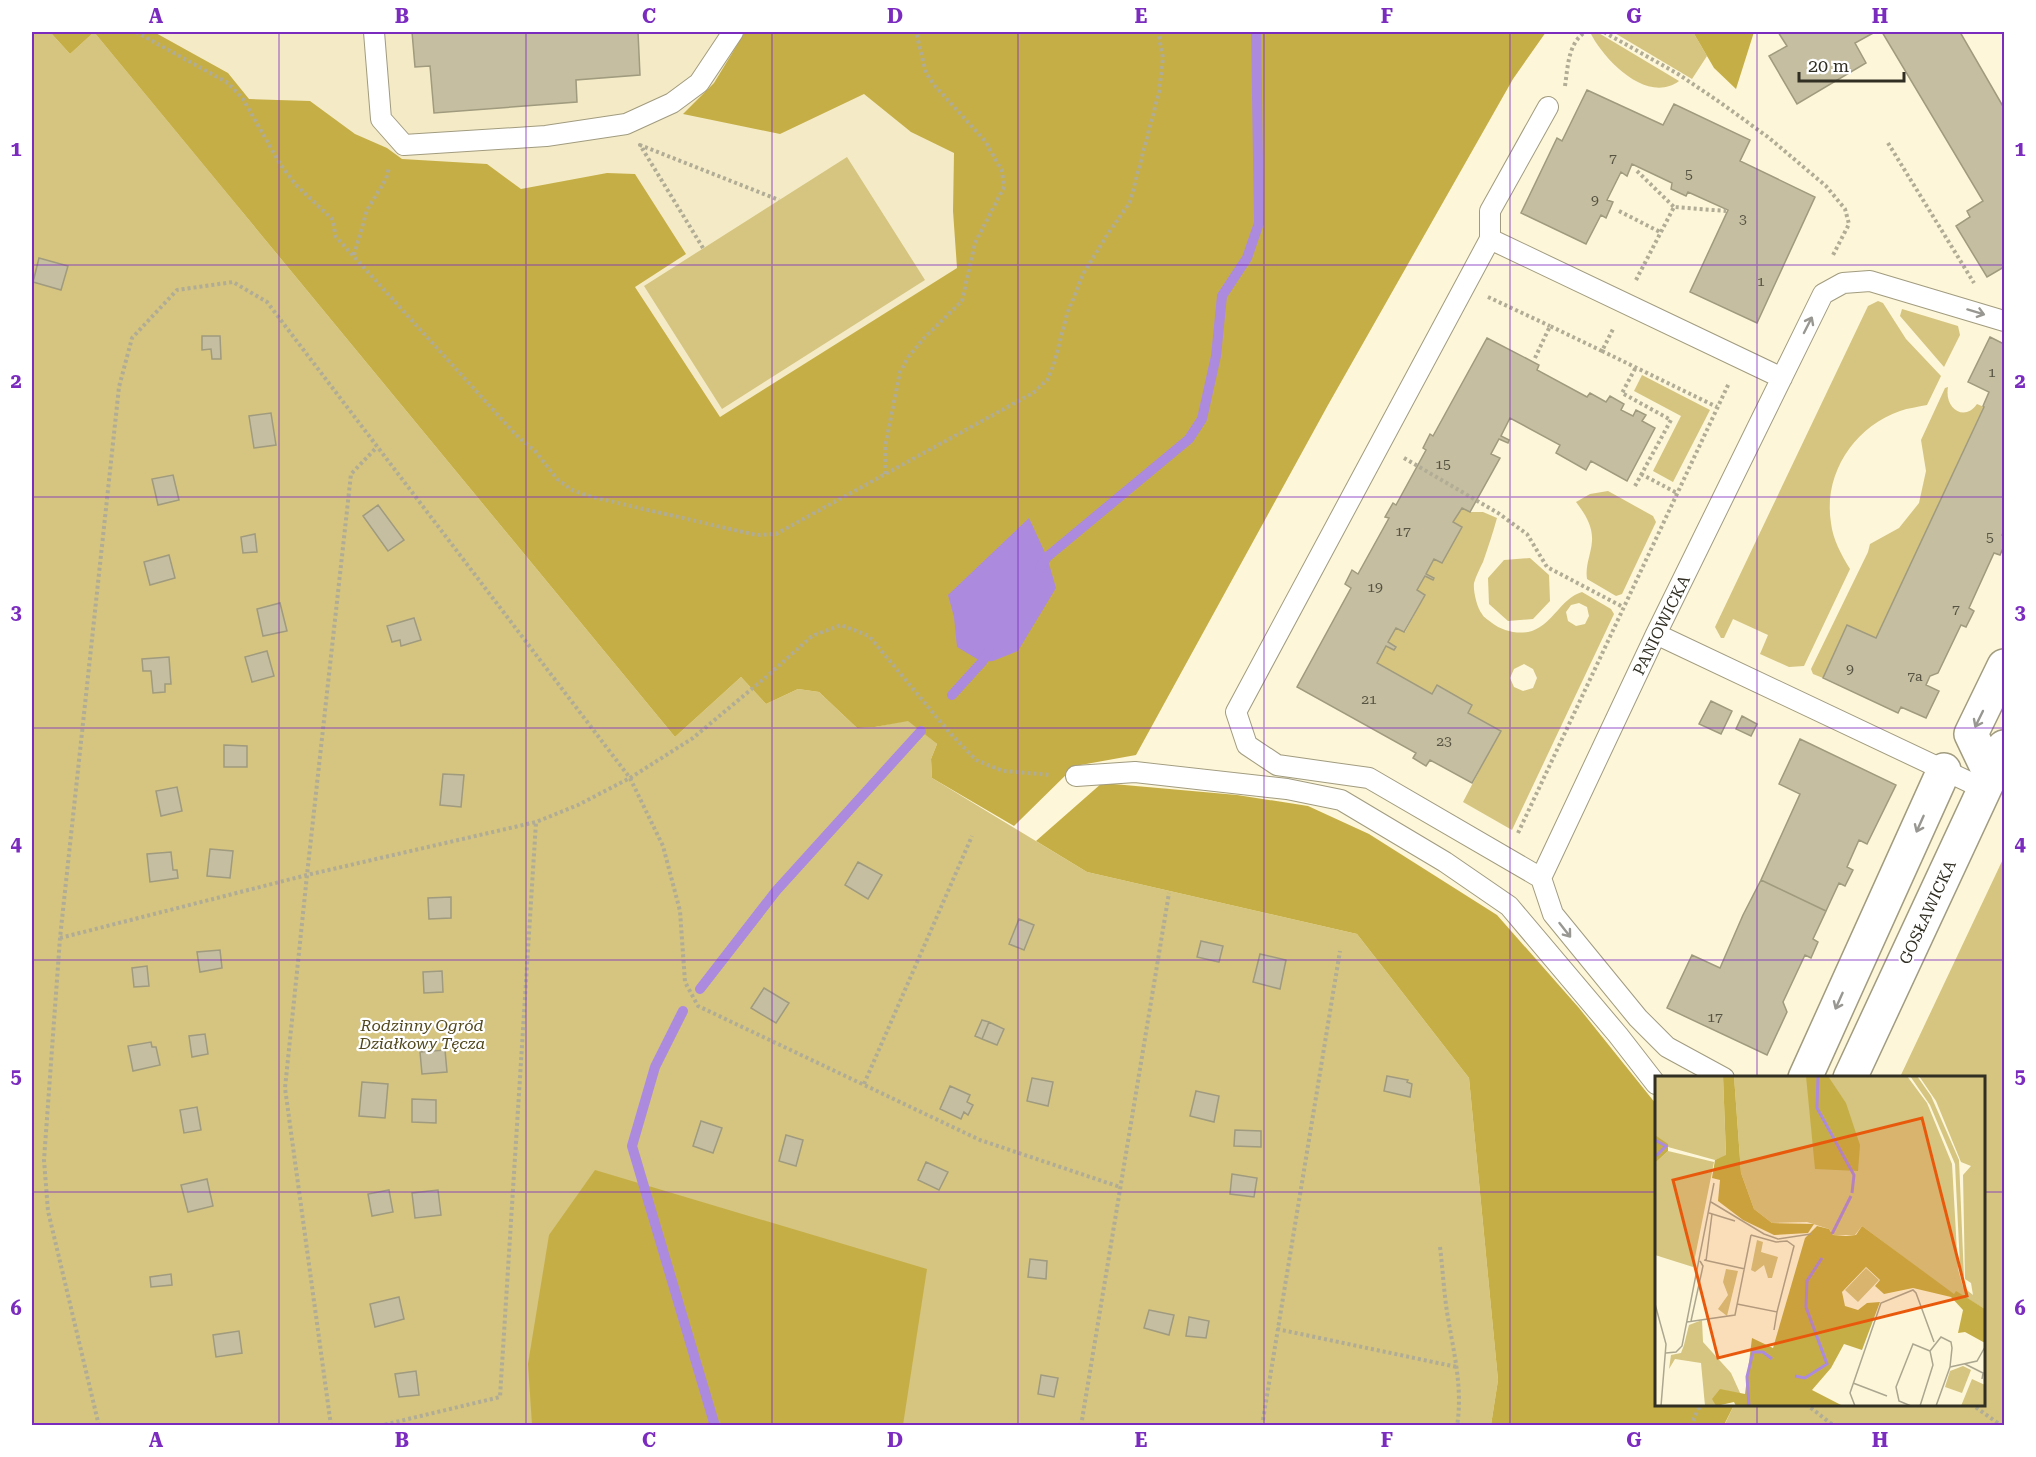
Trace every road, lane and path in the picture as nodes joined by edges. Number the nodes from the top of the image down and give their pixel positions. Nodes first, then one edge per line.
1 (136, 32) edge
2 (374, 32) edge
3 (733, 32) edge
4 (916, 32) edge
5 (1158, 32) edge
6 (1604, 32) edge
7 (1548, 107) dead end
8 (1888, 143) dead end
9 (404, 145) junction
10 (1636, 171) dead end
11 (779, 200) dead end
12 (1674, 207) junction
13 (1619, 211) dead end
14 (1726, 211) dead end
15 (1490, 239) junction
16 (703, 248) dead end
17 (354, 256) junction
18 (1828, 261) dead end
19 (1958, 261) dead end
20 (1465, 286) junction
21 (1616, 321) dead end
22 (2004, 321) edge
23 (1550, 326) junction
24 (1602, 351) junction
25 (1535, 358) dead end
26 (1636, 367) junction
27 (1782, 378) junction
28 (1379, 444) junction
29 (377, 447) junction
30 (885, 474) junction
31 (1641, 474) junction
32 (1635, 486) dead end
33 (1677, 493) junction
34 (1623, 607) junction
35 (1656, 634) junction
36 (2004, 666) edge
37 (1944, 770) junction
38 (1993, 771) edge
39 (1076, 776) joint
40 (630, 778) junction
41 (536, 822) junction
42 (972, 836) dead end
43 (1516, 838) dead end
44 (307, 875) junction
45 (1541, 878) junction
46 (1169, 893) dead end
47 (60, 938) junction
48 (1340, 951) dead end
49 (1722, 1076) edge
50 (1804, 1076) edge
51 (1850, 1076) edge
52 (1655, 1083) edge
53 (864, 1084) junction
54 (1120, 1187) junction
55 (1440, 1247) dead end
56 (1277, 1329) junction
57 (1457, 1367) junction
58 (1700, 1406) edge
59 (1809, 1406) edge
60 (1974, 1406) edge
61 (99, 1425) edge
62 (332, 1425) edge
63 (379, 1425) edge
64 (1081, 1425) edge
65 (1262, 1425) edge
66 (1457, 1425) edge
67 (1690, 1425) edge
68 (1834, 1425) edge
69 (2001, 1425) edge

1 - 17 path
2 - 9 lane
3 - 9 lane
4 - 30 path
5 - 30 path
6 - 18 path
7 - 15 lane
8 - 19 path
9 - 17 path
10 - 12 path
11 - 16 path
12 - 13 path
12 - 14 path
15 - 20 lane
15 - 27 lane
17 - 30 path
20 - 23 path
20 - 28 lane
21 - 24 path
27 -> 22 lane, PANIOWICKA
23 - 24 path
23 - 25 path
24 - 26 path
26 - 31 path
26 - 33 path
27 - 35 lane, PANIOWICKA
28 - 34 path
28 - 45 lane
29 - 40 path
29 - 44 path
29 - 47 path
31 - 32 path
31 - 33 path
33 - 34 path
34 - 43 path
35 - 37 lane
35 - 45 lane, PANIOWICKA
36 -> 38 street
37 - 38 lane
37 -> 50 street
38 - 51 street, GOSŁAWICKA
39 - 40 path
39 - 52 lane
40 - 41 path
40 - 53 path
41 - 44 path
41 - 63 path
42 - 53 path
44 - 47 path
44 - 62 path
45 -> 49 lane
46 - 54 path
47 - 61 path
48 - 56 path
53 - 54 path
54 - 64 path
55 - 57 path
56 - 57 path
56 - 65 path
57 - 66 path
58 - 67 path
59 - 68 path
60 - 69 path

